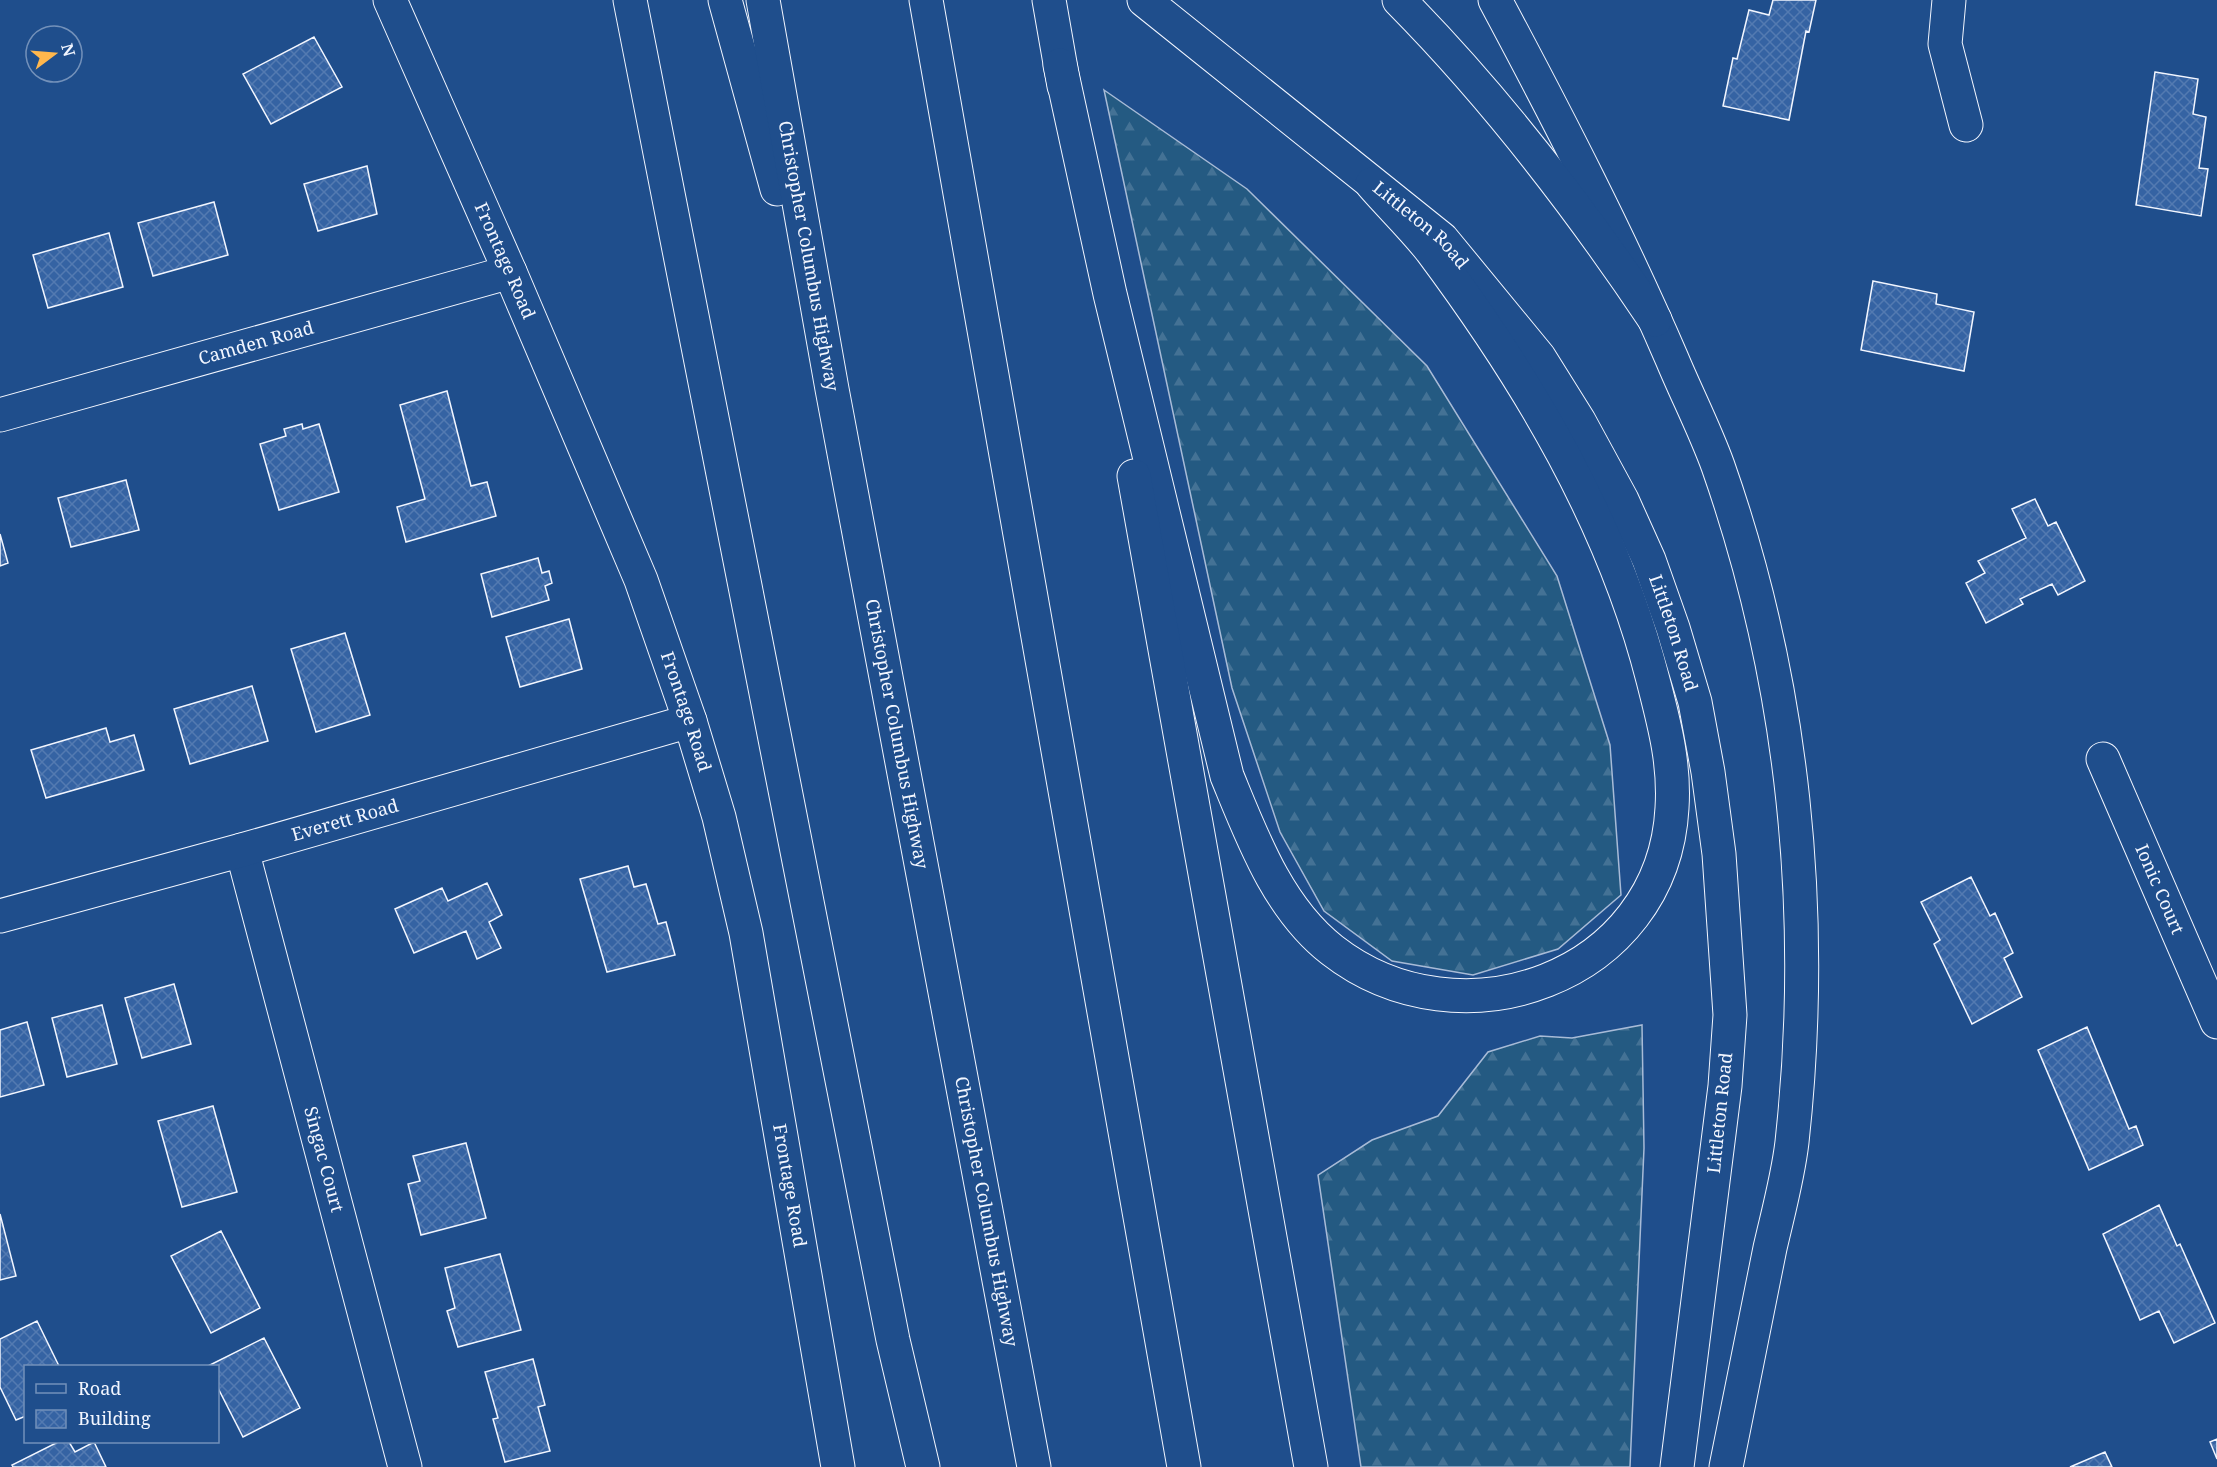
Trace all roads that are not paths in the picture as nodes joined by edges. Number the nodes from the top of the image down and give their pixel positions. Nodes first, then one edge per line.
1 (390, 0) edge
2 (630, 0) edge
3 (725, 0) edge
4 (763, 0) edge
5 (926, 0) edge
6 (1049, 0) edge
7 (1144, 0) edge
8 (1399, 0) edge
9 (1495, 0) edge
10 (1949, 0) edge
11 (1060, 65) junction
12 (1966, 125) dead end
13 (1372, 184) junction
14 (510, 272) junction
15 (1655, 320) junction
16 (832, 389) junction
17 (0, 415) edge
18 (690, 721) junction
19 (2103, 759) dead end
20 (242, 850) junction
21 (0, 916) edge
22 (2217, 1022) edge
23 (405, 1467) edge
24 (838, 1467) edge
25 (922, 1467) edge
26 (1034, 1467) edge
27 (1184, 1467) edge
28 (1311, 1467) edge
29 (1677, 1467) edge
30 (1726, 1467) edge

1 - 14 main road, Frontage Road
2 - 25 main road
3 - 16 main road
4 - 16 main road, Christopher Columbus Highway
5 - 27 main road
6 - 11 main road
7 - 13 main road, Littleton Road
8 - 15 main road
9 - 15 main road
10 - 12 main road
11 - 13 main road
11 - 28 main road
13 - 29 main road, Littleton Road
14 - 17 main road, Camden Road
14 - 18 main road, Frontage Road
15 - 30 main road
16 - 26 main road, Christopher Columbus Highway
18 - 20 main road, Everett Road
18 - 24 main road, Frontage Road
19 - 22 main road, Ionic Court
20 - 21 main road, Everett Road
20 - 23 main road, Singac Court

